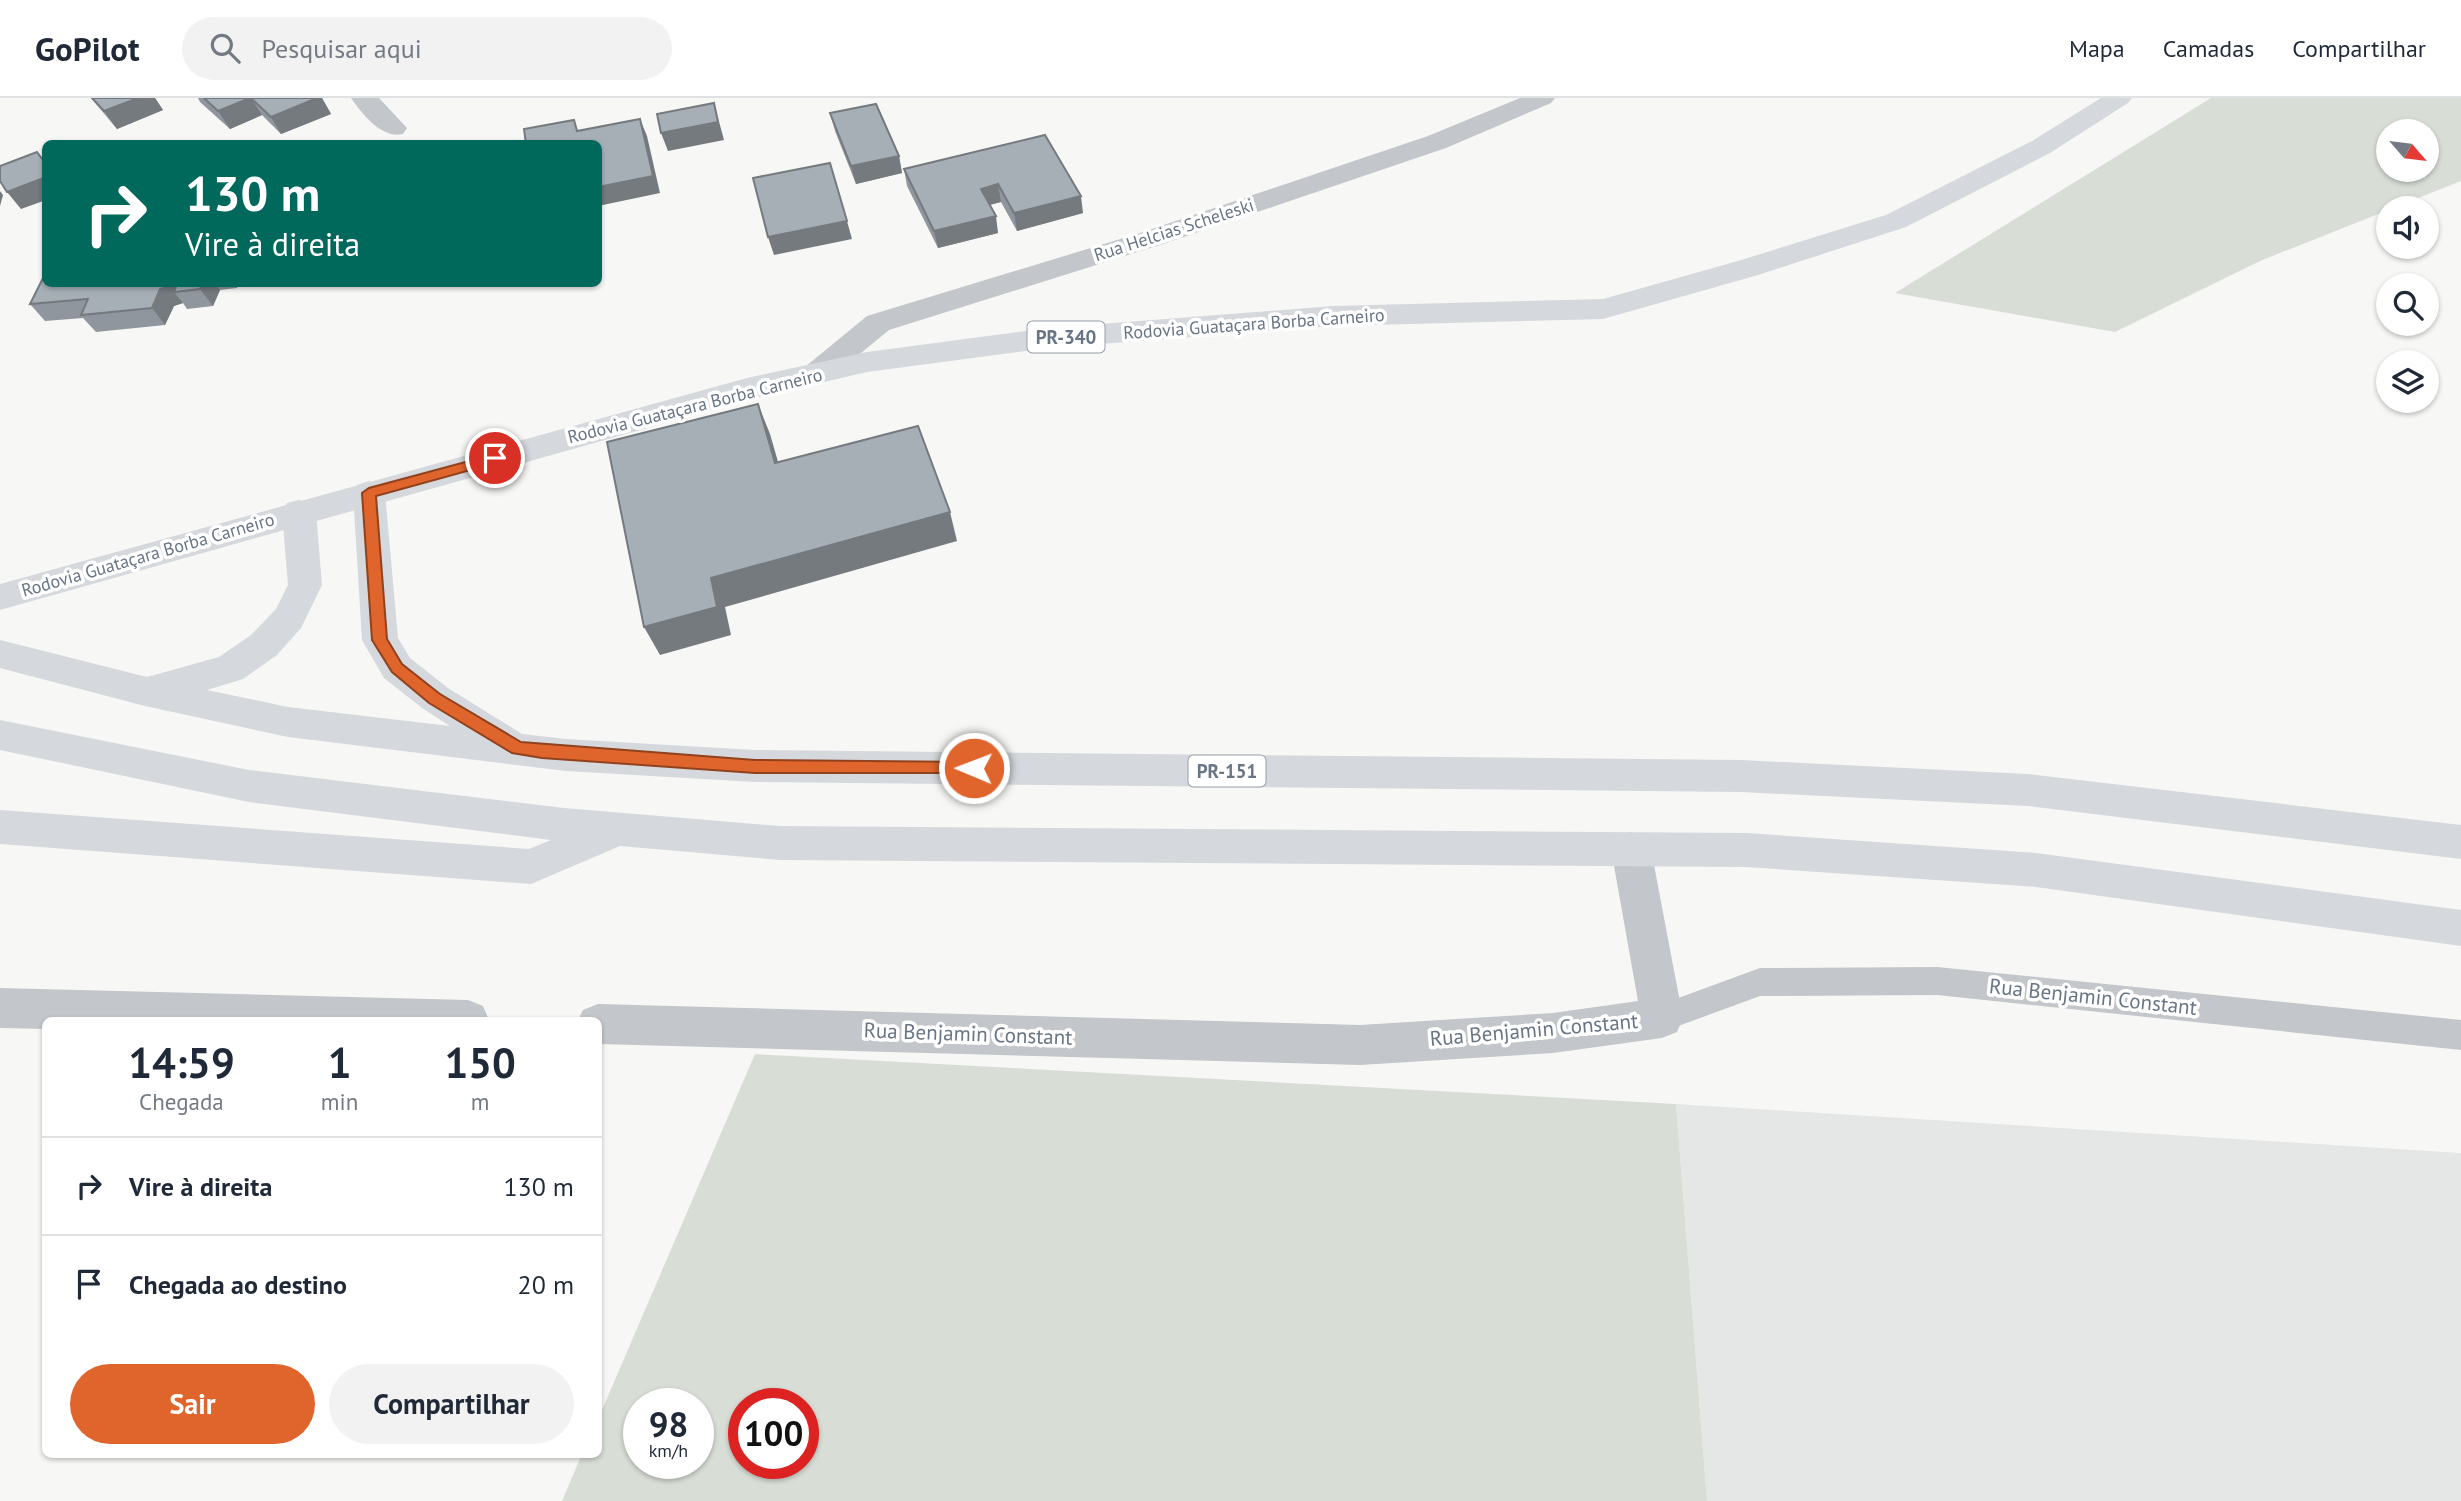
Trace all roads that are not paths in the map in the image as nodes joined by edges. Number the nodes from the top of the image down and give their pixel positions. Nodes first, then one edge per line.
1 (364, 98) edge
2 (1542, 98) edge
3 (2119, 98) edge
4 (394, 128) dead end
5 (816, 374) junction
6 (369, 493) junction
7 (299, 512) junction
8 (0, 597) edge
9 (0, 654) edge
10 (145, 691) junction
11 (0, 734) edge
12 (518, 748) junction
13 (0, 827) edge
14 (617, 830) junction
15 (2461, 842) edge
16 (1631, 849) junction
17 (2461, 928) edge
18 (0, 1008) edge
19 (351, 1017) edge
20 (1662, 1018) junction
21 (602, 1024) edge
22 (2461, 1035) edge

1 - 4 street
2 - 5 street, Rua Helcias Scheleski
3 - 5 main road, Rodovia Guataçara Borba Carneiro / PR-340
5 - 6 main road, Rodovia Guataçara Borba Carneiro / PR-340
6 - 7 main road, Rodovia Guataçara Borba Carneiro / PR-340
6 - 12 main road
7 - 8 main road, Rodovia Guataçara Borba Carneiro / PR-340
7 - 10 main road
9 - 10 main road, PR-151
10 - 12 main road, PR-151
11 - 14 main road
12 - 15 main road, PR-151
13 - 14 main road
14 - 16 main road
16 - 17 main road
16 - 20 street
18 - 19 street
20 - 21 street, Rua Benjamin Constant
20 - 22 lane, Rua Benjamin Constant

